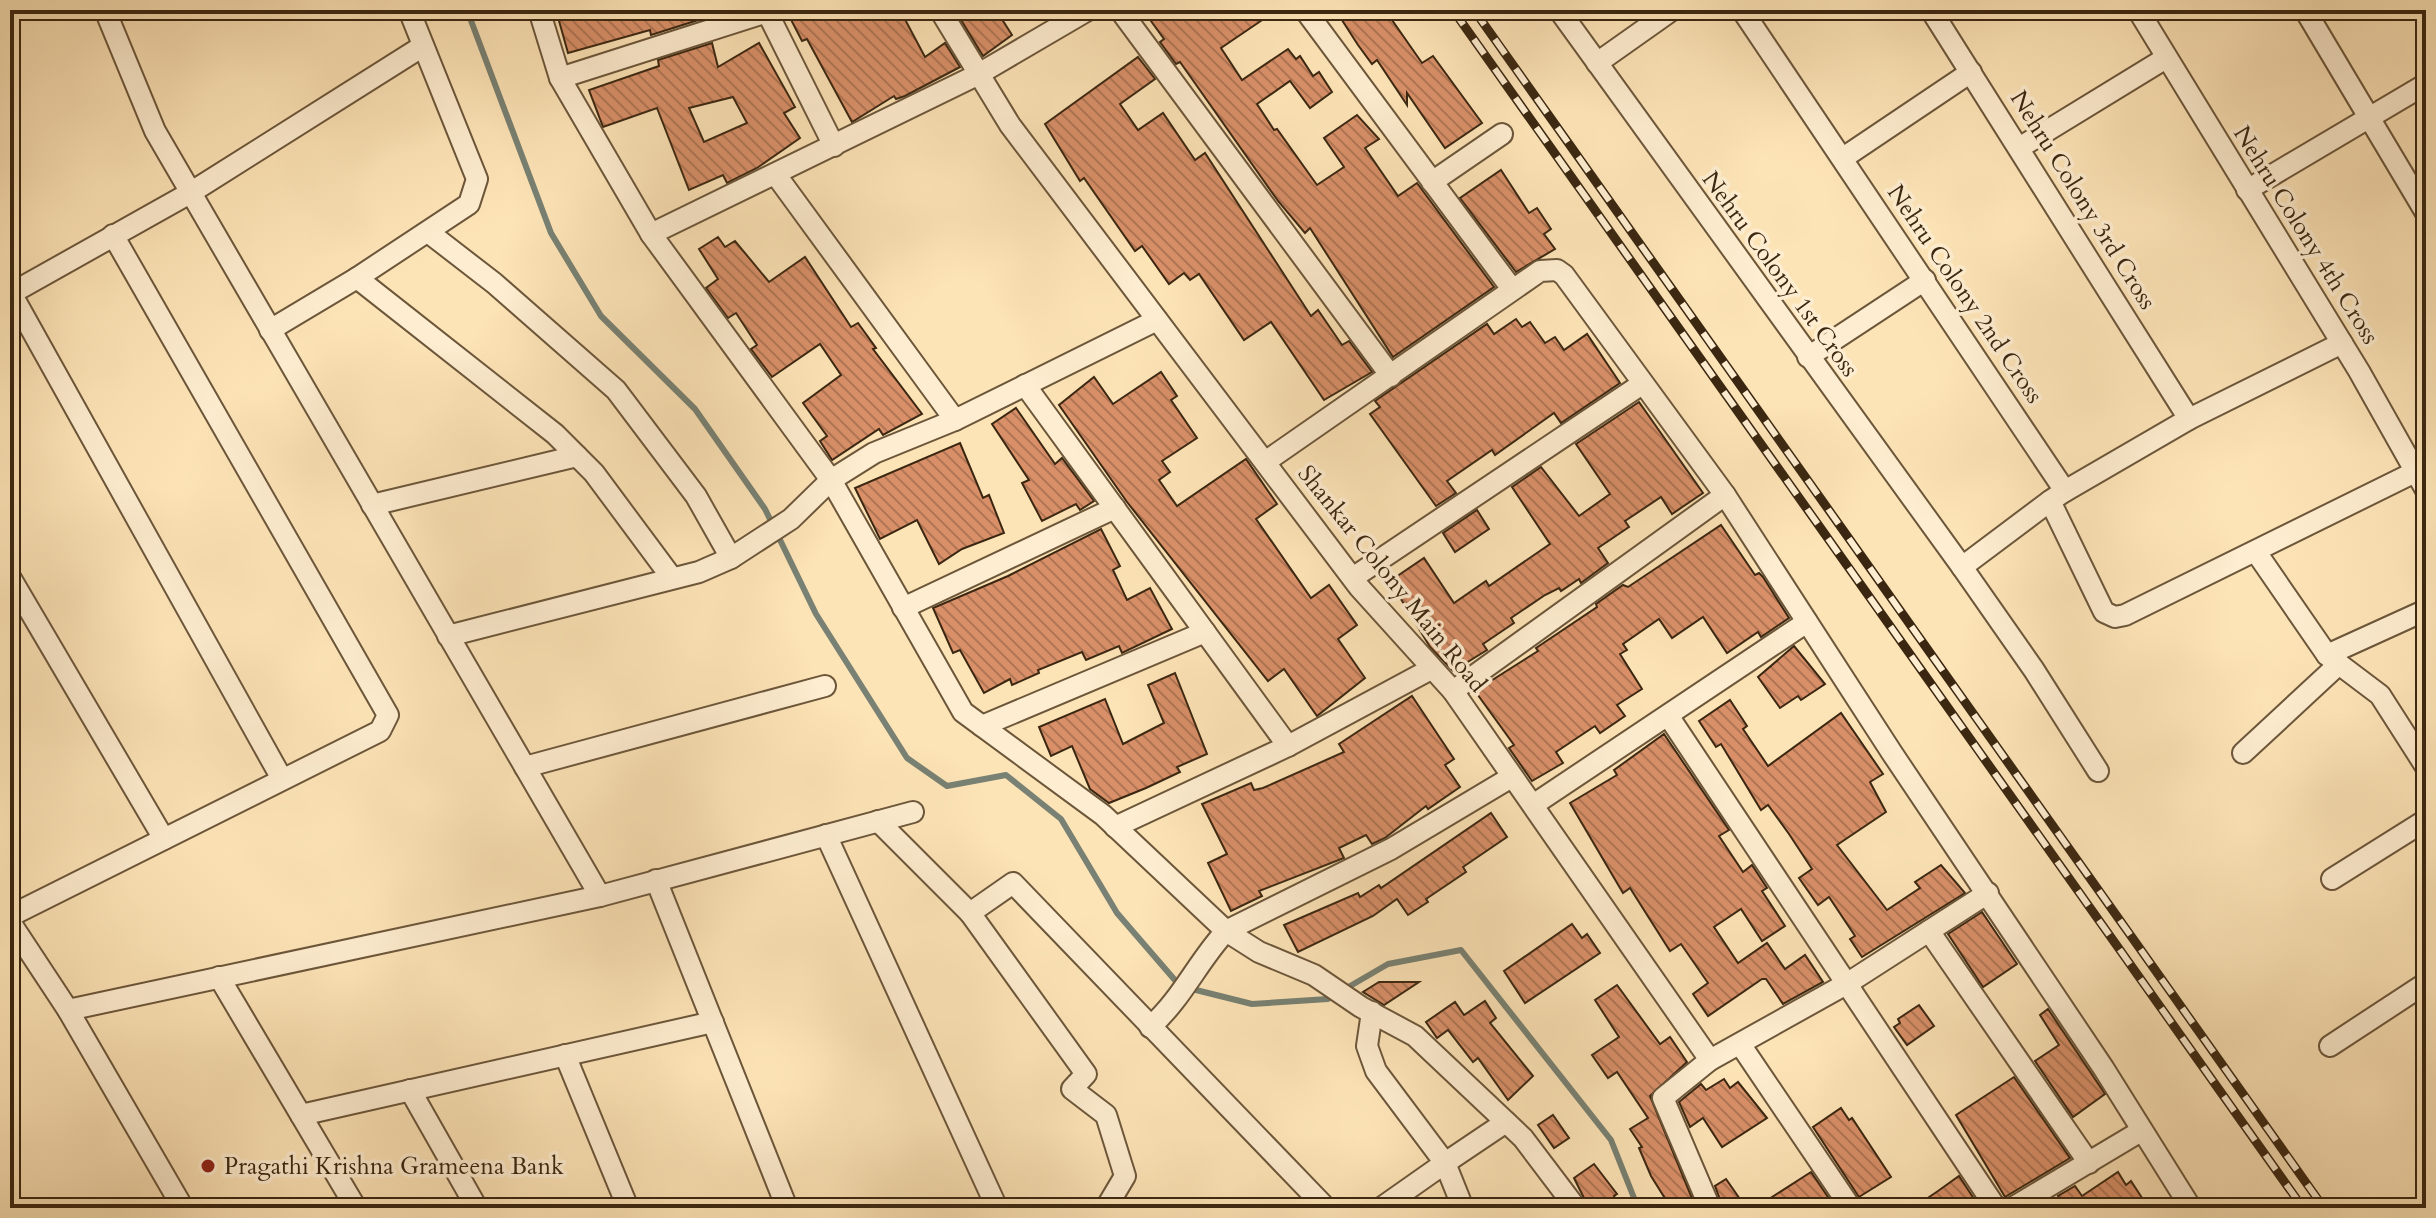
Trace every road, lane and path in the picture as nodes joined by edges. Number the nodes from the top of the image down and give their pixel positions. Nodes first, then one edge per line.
1 (105, 10) edge
2 (409, 10) edge
3 (539, 10) edge
4 (940, 10) edge
5 (1088, 10) edge
6 (1120, 10) edge
7 (1305, 10) edge
8 (1559, 10) edge
9 (1672, 10) edge
10 (1742, 10) edge
11 (1931, 10) edge
12 (2138, 10) edge
13 (2305, 10) edge
14 (766, 11) edge
15 (423, 46) junction
16 (2166, 58) junction
17 (1597, 63) junction
18 (1971, 72) junction
19 (977, 75) junction
20 (560, 78) junction
21 (2426, 84) edge
22 (2369, 118) junction
23 (1502, 134) dead end
24 (834, 146) junction
25 (2019, 148) junction
26 (1843, 158) junction
27 (776, 175) junction
28 (1432, 182) junction
29 (2247, 190) junction
30 (190, 193) junction
31 (2426, 213) edge
32 (428, 232) junction
33 (651, 234) junction
34 (113, 235) junction
35 (357, 278) junction
36 (1925, 280) junction
37 (1512, 289) junction
38 (10, 293) edge
39 (1157, 320) junction
40 (270, 330) junction
41 (2342, 343) junction
42 (1808, 357) junction
43 (1391, 376) junction
44 (1642, 384) junction
45 (1025, 385) junction
46 (2189, 419) junction
47 (955, 420) junction
48 (577, 456) junction
49 (1265, 462) junction
50 (2415, 472) junction
51 (831, 480) junction
52 (2426, 490) edge
53 (1725, 495) junction
54 (2058, 496) junction
55 (372, 505) junction
56 (1115, 508) junction
57 (2256, 552) junction
58 (731, 558) junction
59 (1962, 567) junction
60 (10, 577) edge
61 (1354, 577) junction
62 (672, 578) junction
63 (903, 608) junction
64 (2426, 610) edge
65 (1807, 622) junction
66 (1205, 632) junction
67 (448, 636) junction
68 (2333, 660) junction
69 (1431, 669) junction
70 (825, 686) dead end
71 (1453, 691) junction
72 (1669, 717) junction
73 (982, 726) junction
74 (1288, 746) junction
75 (2243, 753) dead end
76 (525, 767) junction
77 (2426, 767) edge
78 (2098, 771) dead end
79 (1510, 778) junction
80 (282, 779) junction
81 (1533, 805) junction
82 (913, 812) dead end
83 (2426, 820) edge
84 (878, 821) junction
85 (1115, 827) junction
86 (826, 835) junction
87 (164, 839) junction
88 (2332, 879) dead end
89 (656, 880) junction
90 (1988, 893) junction
91 (600, 896) junction
92 (970, 913) junction
93 (10, 919) edge
94 (1226, 931) junction
95 (1929, 931) junction
96 (219, 977) junction
97 (1848, 983) junction
98 (2426, 983) edge
99 (1366, 1009) junction
100 (68, 1010) junction
101 (713, 1022) junction
102 (1150, 1027) junction
103 (1740, 1044) junction
104 (2330, 1046) dead end
105 (565, 1055) junction
106 (1710, 1060) junction
107 (410, 1090) junction
108 (301, 1115) junction
109 (1506, 1122) junction
110 (2141, 1131) junction
111 (1445, 1163) junction
112 (2089, 1163) junction
113 (1572, 1206) edge
114 (183, 1208) edge
115 (356, 1208) edge
116 (477, 1208) edge
117 (626, 1208) edge
118 (787, 1208) edge
119 (997, 1208) edge
120 (1106, 1208) edge
121 (1326, 1208) edge
122 (1381, 1208) edge
123 (1463, 1208) edge
124 (1710, 1208) edge
125 (1851, 1208) edge
126 (1996, 1208) edge
127 (2012, 1208) edge
128 (2191, 1208) edge

1 - 30 street
2 - 15 street
3 - 20 street
4 - 19 street, Shankar Colony Main Road
5 - 19 street
6 - 43 street
7 - 28 street
8 - 17 street, Nehru Colony 1st Cross
9 - 17 street
10 - 26 street, Nehru Colony 2nd Cross
11 - 18 street, Nehru Colony 3rd Cross
12 - 16 street, Nehru Colony 4th Cross
13 - 22 street
14 - 20 street
14 - 24 street
15 - 30 street
15 - 32 street
16 - 25 street
16 - 29 street, Nehru Colony 4th Cross
17 - 42 street, Nehru Colony 1st Cross
18 - 25 street, Nehru Colony 3rd Cross
18 - 26 street
19 - 24 street
19 - 39 street, Shankar Colony Main Road
20 - 33 street
21 - 22 street
22 - 29 street
22 - 31 street
23 - 28 street
24 - 27 street
25 - 46 street, Nehru Colony 3rd Cross
26 - 36 street, Nehru Colony 2nd Cross
27 - 33 street
27 - 47 street
28 - 37 street
29 - 41 street, Nehru Colony 4th Cross
30 - 34 street
30 - 40 street
32 - 35 street
32 - 58 street
33 - 51 street
34 - 38 street
34 - 80 street
35 - 40 street
35 - 48 street
36 - 42 street
36 - 54 street, Nehru Colony 2nd Cross
37 - 43 street
37 - 44 street
38 - 80 street
39 - 45 street
39 - 49 street, Shankar Colony Main Road
40 - 55 street
41 - 46 street
41 - 50 street, Nehru Colony 4th Cross
42 - 59 street, Nehru Colony 1st Cross
43 - 49 street
44 - 53 street
44 - 61 street
45 - 47 street
45 - 56 street
46 - 54 street
47 - 51 street
48 - 55 street
48 - 62 street
49 - 61 street, Shankar Colony Main Road
50 - 52 street, Nehru Colony 4th Cross
50 - 57 street
51 - 58 street
51 - 63 street
53 - 65 street
53 - 71 street
54 - 57 street, Nehru Colony 2nd Cross
54 - 59 street
55 - 67 street
56 - 63 street
56 - 66 street
57 - 68 street
58 - 62 street
59 - 78 street, Nehru Colony 1st Cross
60 - 87 street
61 - 69 street, Shankar Colony Main Road
62 - 67 street
63 - 73 street
64 - 68 street
65 - 72 street
65 - 90 street
66 - 73 street
66 - 74 street
67 - 76 street
68 - 75 street
68 - 77 street
69 - 71 street, Shankar Colony Main Road
69 - 74 street
70 - 76 street
71 - 79 street, Shankar Colony Main Road
72 - 81 street
72 - 97 street
73 - 85 street
74 - 85 street
76 - 91 street
79 - 81 street, Shankar Colony Main Road
79 - 94 street
80 - 87 street
81 - 106 street, Shankar Colony Main Road
82 - 84 street
83 - 88 street
84 - 86 street
84 - 92 street
85 - 94 street
86 - 89 street
86 - 119 street
87 - 93 street
89 - 91 street
89 - 101 street
90 - 95 street
90 - 110 street
91 - 96 street
92 - 102 street
92 - 120 street
93 - 100 street
94 - 99 street
94 - 102 street
95 - 97 street
95 - 112 street
96 - 100 street
96 - 108 street
97 - 103 street
97 - 126 street
98 - 104 street
99 - 109 street
99 - 111 street
100 - 114 street
101 - 105 street
101 - 118 street
102 - 121 street
103 - 106 street
103 - 125 street
105 - 107 street
105 - 117 street
106 - 124 street
107 - 108 street
107 - 116 street
108 - 115 street
109 - 111 street
109 - 113 street
110 - 112 street
110 - 128 street
111 - 122 street
111 - 123 street
112 - 127 street

